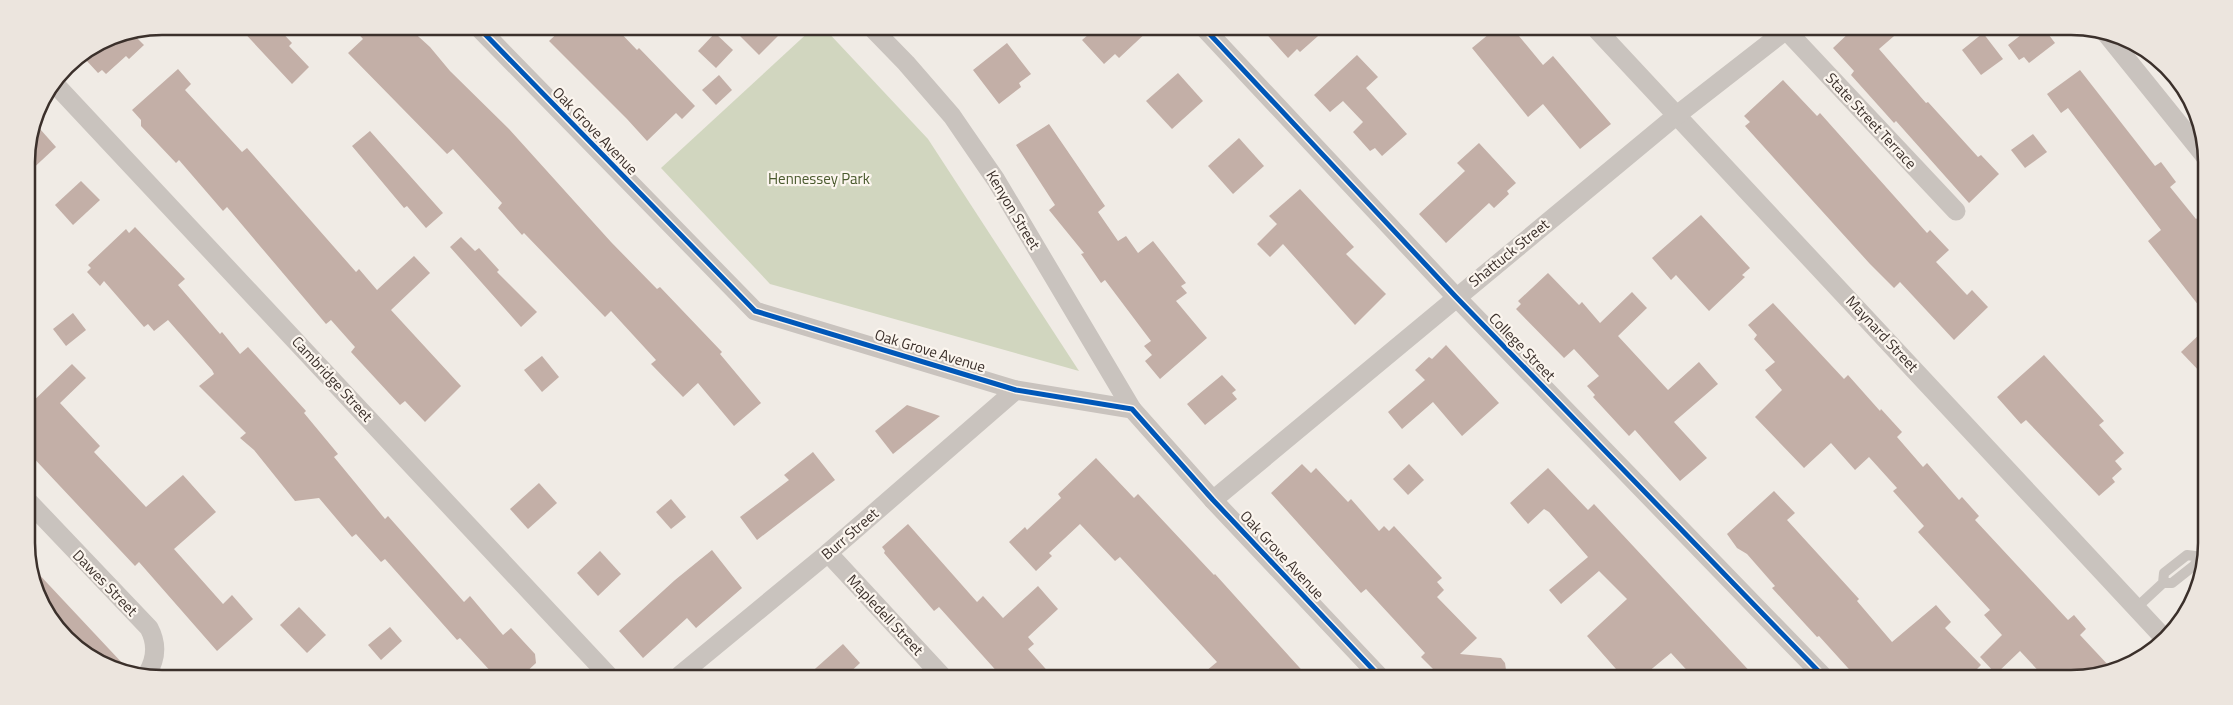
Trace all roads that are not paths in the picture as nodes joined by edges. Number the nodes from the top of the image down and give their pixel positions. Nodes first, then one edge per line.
1 (486, 35) edge
2 (879, 35) edge
3 (1211, 35) edge
4 (1602, 35) edge
5 (1780, 35) edge
6 (1791, 35) edge
7 (2113, 42) edge
8 (59, 88) edge
9 (1677, 116) junction
10 (2197, 146) edge
11 (1956, 211) dead end
12 (1456, 297) junction
13 (1016, 390) junction
14 (1132, 409) junction
15 (1213, 500) junction
16 (35, 508) edge
17 (828, 554) junction
18 (2197, 561) edge
19 (2136, 608) junction
20 (2160, 633) edge
21 (150, 669) edge
22 (603, 670) edge
23 (686, 670) edge
24 (936, 670) edge
25 (1373, 670) edge
26 (1817, 670) edge

1 - 13 street, Oak Grove Avenue
2 - 14 street, Kenyon Street
3 - 12 street, College Street
4 - 9 street, Maynard Street
5 - 9 street, Shattuck Street
6 - 11 street, State Street Terrace
7 - 10 street
8 - 22 street, Cambridge Street
9 - 12 street, Shattuck Street
9 - 19 street, Maynard Street
12 - 15 street, Shattuck Street
12 - 26 street, College Street
13 - 14 street, Oak Grove Avenue
13 - 17 street, Burr Street
14 - 15 street, Oak Grove Avenue
15 - 25 street, Oak Grove Avenue
16 - 21 street, Dawes Street
17 - 23 street, Burr Street
17 - 24 street, Mapledell Street
18 - 19 lane
19 - 20 street, Maynard Street

